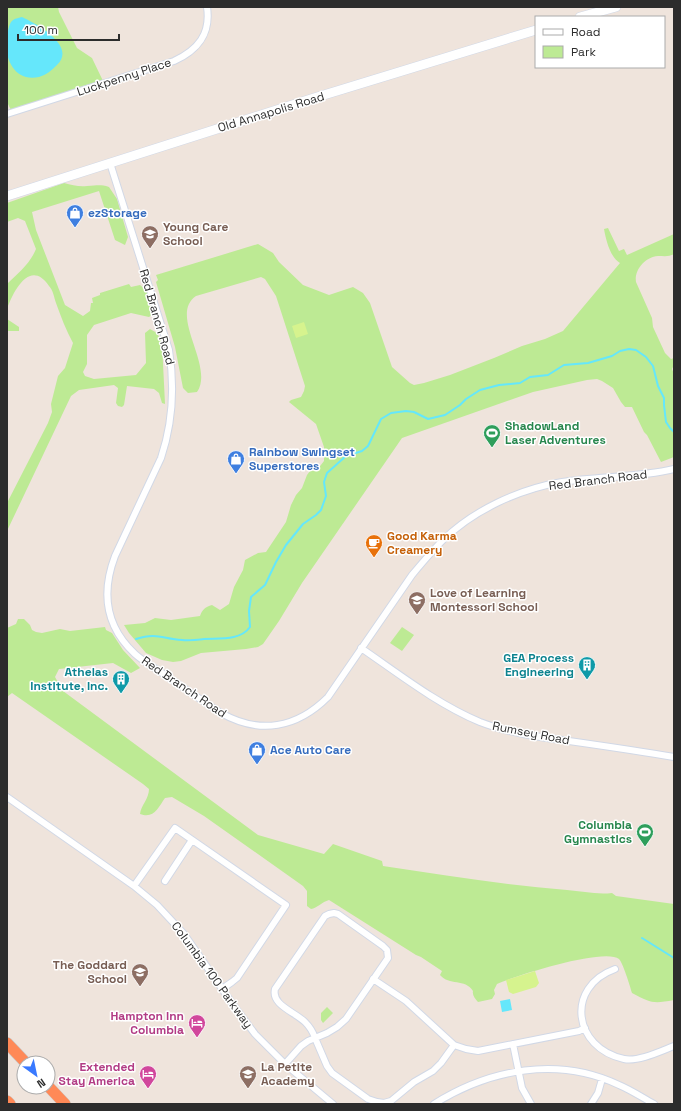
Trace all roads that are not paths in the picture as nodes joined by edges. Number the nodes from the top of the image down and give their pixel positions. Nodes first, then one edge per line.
1 (207, 7) edge
2 (616, 7) edge
3 (584, 16) edge
4 (535, 30) edge
5 (7, 114) edge
6 (110, 163) junction
7 (7, 196) edge
8 (674, 469) edge
9 (361, 648) junction
10 (674, 757) edge
11 (7, 797) edge
12 (192, 840) junction
13 (165, 881) dead end
14 (134, 886) junction
15 (615, 968) dead end
16 (373, 979) junction
17 (222, 988) junction
18 (585, 1028) junction
19 (315, 1038) junction
20 (7, 1043) edge
21 (513, 1044) junction
22 (454, 1045) junction
23 (674, 1046) edge
24 (18, 1055) edge
25 (285, 1064) junction
26 (518, 1071) junction
27 (602, 1079) junction
28 (56, 1094) edge
29 (645, 1099) junction
30 (7, 1101) edge
31 (10, 1104) edge
32 (65, 1104) edge
33 (333, 1104) edge
34 (434, 1104) edge
35 (531, 1104) edge
36 (591, 1104) edge
37 (651, 1104) edge
38 (654, 1104) edge

1 - 5 street, Luckpenny Place
2 - 3 main road
4 - 6 main road, Old Annapolis Road
6 - 7 main road, Old Annapolis Road
6 - 9 street, Red Branch Road
8 - 9 street, Red Branch Road
9 - 10 street, Rumsey Road
11 - 14 street, Columbia 100 Parkway
12 - 13 street
12 - 14 street
12 - 17 street
14 - 17 street, Columbia 100 Parkway
15 - 18 street
16 - 19 street
16 - 19 street
16 - 22 street
17 - 25 street, Columbia 100 Parkway
18 - 21 street
18 - 23 street
19 - 22 street
19 - 25 street
20 - 24 highway
21 - 22 street
21 - 26 street
25 - 33 street, Columbia 100 Parkway
26 - 27 street
26 - 34 street
26 - 35 street
27 - 29 street
27 - 36 street
28 - 32 highway
29 - 37 street
29 - 38 street
30 - 31 highway

